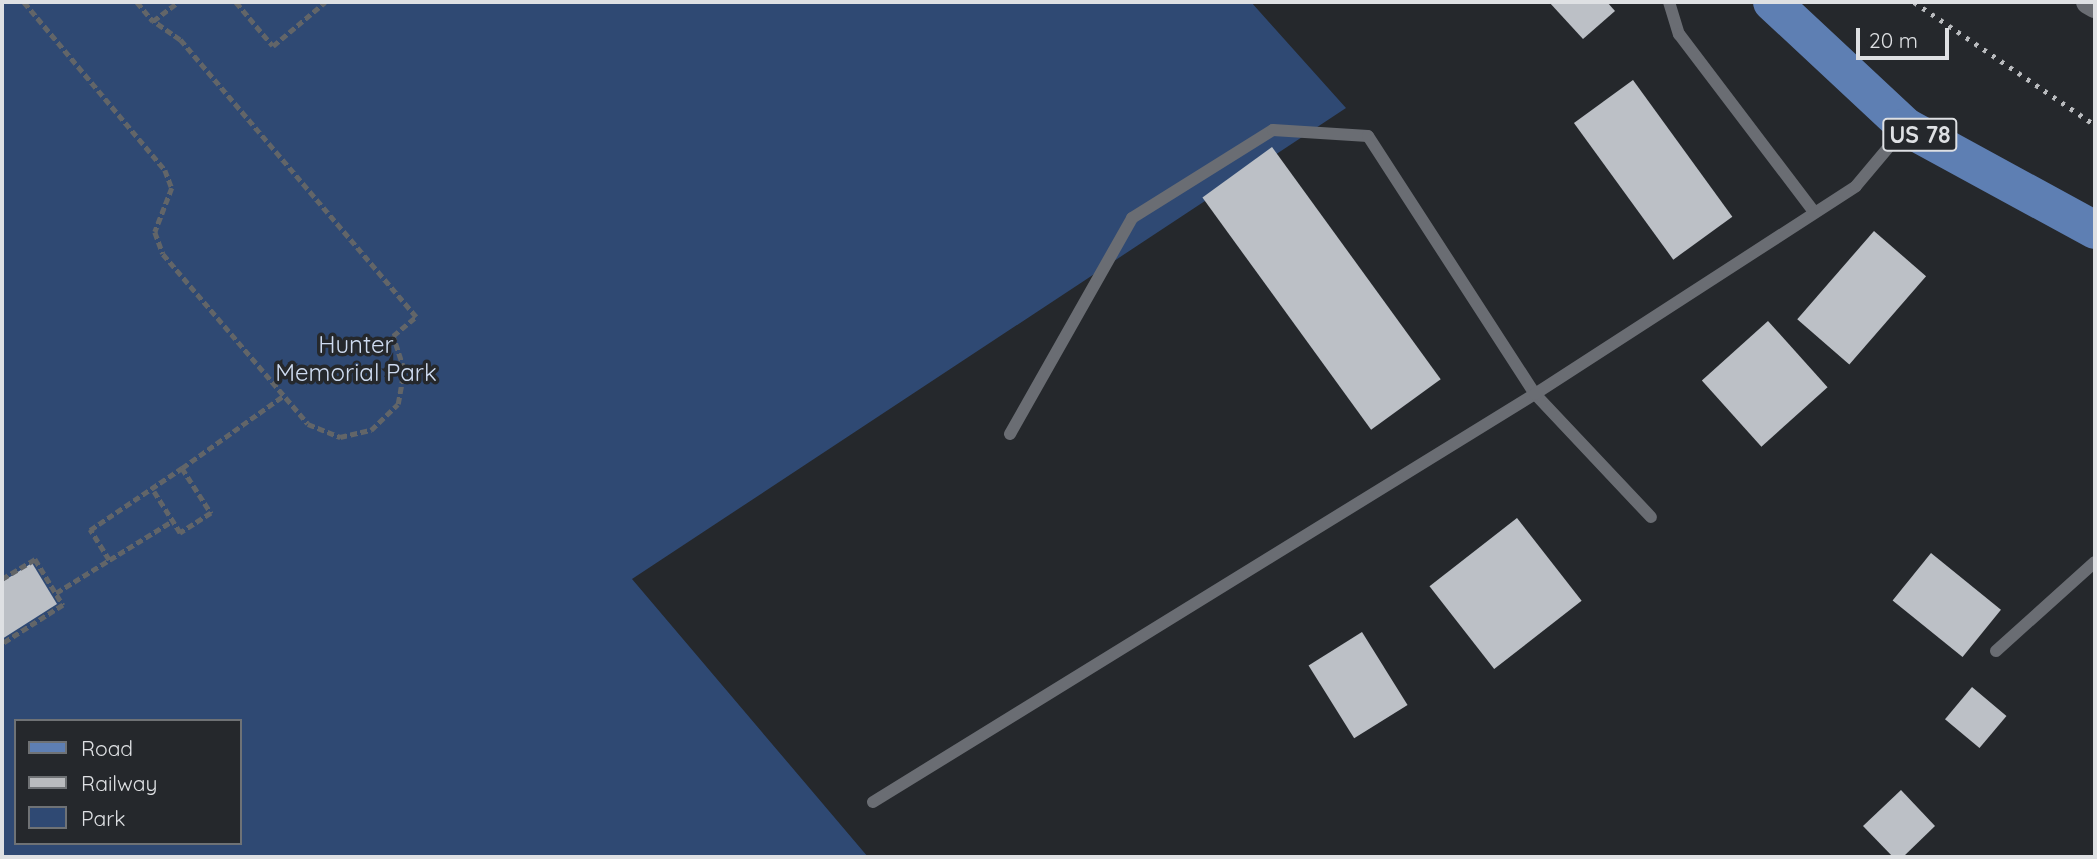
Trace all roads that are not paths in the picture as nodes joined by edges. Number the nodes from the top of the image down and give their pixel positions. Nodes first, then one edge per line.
1 (1669, 2) edge
2 (1772, 2) edge
3 (2088, 2) edge
4 (2095, 6) edge
5 (1906, 127) junction
6 (1814, 212) junction
7 (2095, 230) edge
8 (1535, 394) junction
9 (1010, 434) dead end
10 (1651, 517) dead end
11 (2095, 562) edge
12 (1996, 651) dead end
13 (873, 802) dead end

1 - 6 lane
2 - 5 main road, US 78
3 - 4 street
5 - 6 lane
5 - 7 main road, US 78
6 - 8 lane
8 - 9 lane
8 - 10 lane
8 - 13 lane
11 - 12 lane

